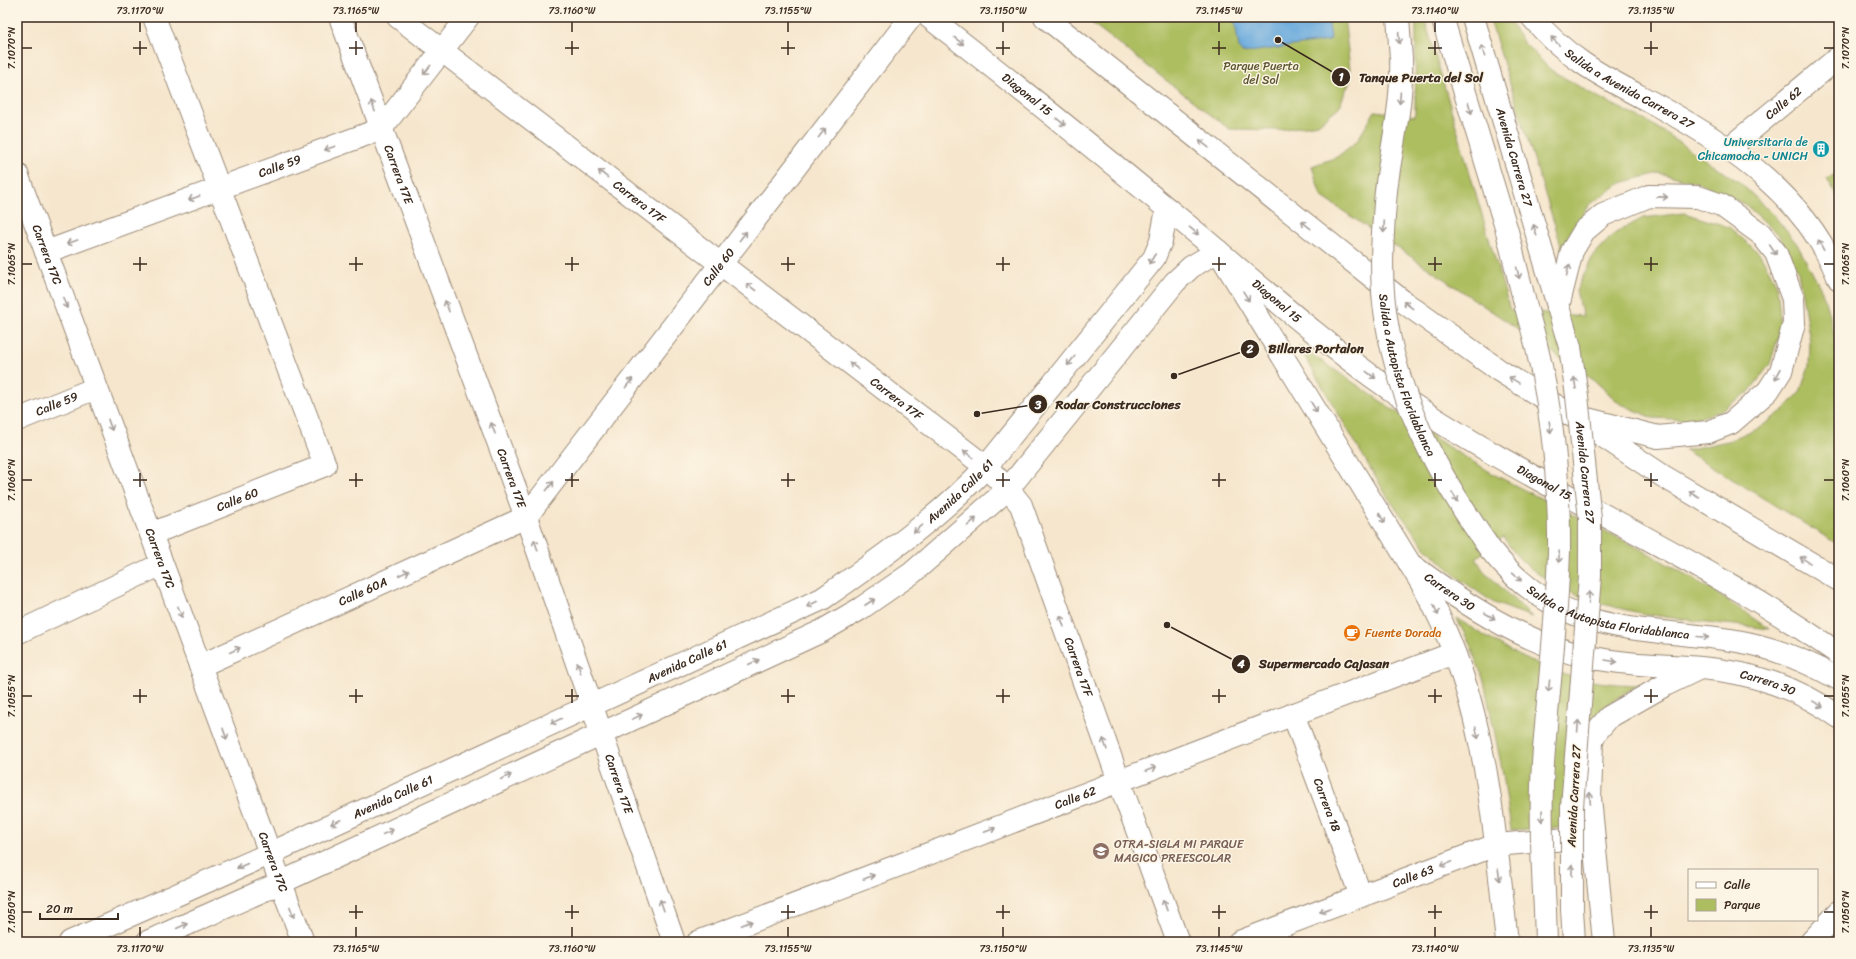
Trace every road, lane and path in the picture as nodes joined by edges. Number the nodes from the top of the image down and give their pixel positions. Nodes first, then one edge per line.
1 (154, 17) edge
2 (340, 17) edge
3 (398, 17) edge
4 (468, 17) edge
5 (911, 17) edge
6 (929, 17) edge
7 (1044, 17) edge
8 (1398, 17) edge
9 (1442, 17) edge
10 (1473, 17) edge
11 (1532, 17) edge
12 (442, 51) junction
13 (1839, 58) edge
14 (382, 130) junction
15 (1728, 149) junction
16 (17, 174) edge
17 (219, 189) junction
18 (1167, 209) junction
19 (1218, 251) junction
20 (46, 252) junction
21 (721, 264) junction
22 (1839, 280) edge
23 (1558, 308) junction
24 (96, 388) junction
25 (1571, 415) junction
26 (17, 420) edge
27 (986, 467) junction
28 (1008, 489) junction
29 (526, 517) junction
30 (151, 534) junction
31 (162, 564) junction
32 (1410, 564) junction
33 (1839, 580) edge
34 (17, 633) edge
35 (1454, 653) junction
36 (1839, 654) edge
37 (200, 666) junction
38 (1818, 667) junction
39 (1701, 668) junction
40 (1839, 679) edge
41 (1839, 686) edge
42 (592, 705) junction
43 (1293, 714) junction
44 (1839, 717) edge
45 (601, 733) junction
46 (1119, 781) junction
47 (1593, 837) junction
48 (1496, 845) junction
49 (269, 854) junction
50 (280, 882) junction
51 (1361, 896) junction
52 (1839, 912) edge
53 (70, 942) edge
54 (147, 942) edge
55 (303, 942) edge
56 (674, 942) edge
57 (698, 942) edge
58 (1178, 942) edge
59 (1239, 942) edge
60 (1507, 942) edge
61 (1546, 942) edge
62 (1574, 942) edge
63 (1604, 942) edge
64 (1811, 942) edge

1 - 17 main road
14 -> 2 main road, Carrera 17E
3 - 12 main road, Carrera 17F
4 - 12 main road
21 -> 5 main road, Calle 60
6 -> 18 main road, Diagonal 15
25 -> 7 main road
8 -> 38 main road, Salida a Autopista Floridablanca, bridge
9 -> 61 main road, bridge
23 -> 10 main road, Avenida Carrera 27
15 -> 11 main road, Salida a Avenida Carrera 27
12 -> 14 main road
21 -> 12 main road, Carrera 17F
13 - 15 main road, Calle 62
14 -> 17 main road, Calle 59
29 -> 14 main road, Carrera 17E
22 -> 15 main road, Salida a Avenida Carrera 27
16 - 20 main road, Carrera 17C
17 -> 20 main road, Calle 59
17 - 30 main road, Calle 60
18 -> 19 main road, Diagonal 15
18 -> 27 main road, Avenida Calle 61
19 - 28 main road
19 -> 32 main road, Carrera 30
19 -> 36 main road, Diagonal 15
20 -> 24 main road, Carrera 17C
27 -> 21 main road, Carrera 17F
29 -> 21 main road, Calle 60
23 -> 25 main road
62 -> 23 main road, Avenida Carrera 27, bridge
24 - 26 main road, Calle 59
24 -> 30 main road, Carrera 17C
33 -> 25 main road
27 - 28 main road, Carrera 17F
27 -> 42 main road, Avenida Calle 61
45 -> 28 main road
46 -> 28 main road, Carrera 17F
37 -> 29 main road, Calle 60A
42 -> 29 main road, Carrera 17E
30 - 31 main road, Carrera 17C
31 - 34 main road
31 -> 37 main road, Carrera 17C
32 -> 35 main road
32 -> 39 main road, Carrera 30
35 - 43 main road, Calle 62
35 -> 48 main road
37 -> 49 main road, Carrera 17C
38 - 40 main road, Salida a Autopista Floridablanca
38 - 41 main road
39 -> 44 main road, Carrera 30
47 -> 39 main road
42 - 45 main road, Carrera 17E
42 -> 49 main road, Avenida Calle 61
46 -> 43 main road, Calle 62
43 - 51 main road, Carrera 18
50 -> 45 main road
56 -> 45 main road, Carrera 17E
57 -> 46 main road, Calle 62
58 -> 46 main road, Carrera 17F
47 - 48 main road, Calle 63
47 - 63 main road
48 -> 51 main road, Calle 63
48 -> 60 main road
49 - 50 main road, Carrera 17C
49 -> 53 main road, Avenida Calle 61
54 -> 50 main road
50 -> 55 main road, Carrera 17C
51 -> 59 main road, Calle 63
52 - 64 main road

